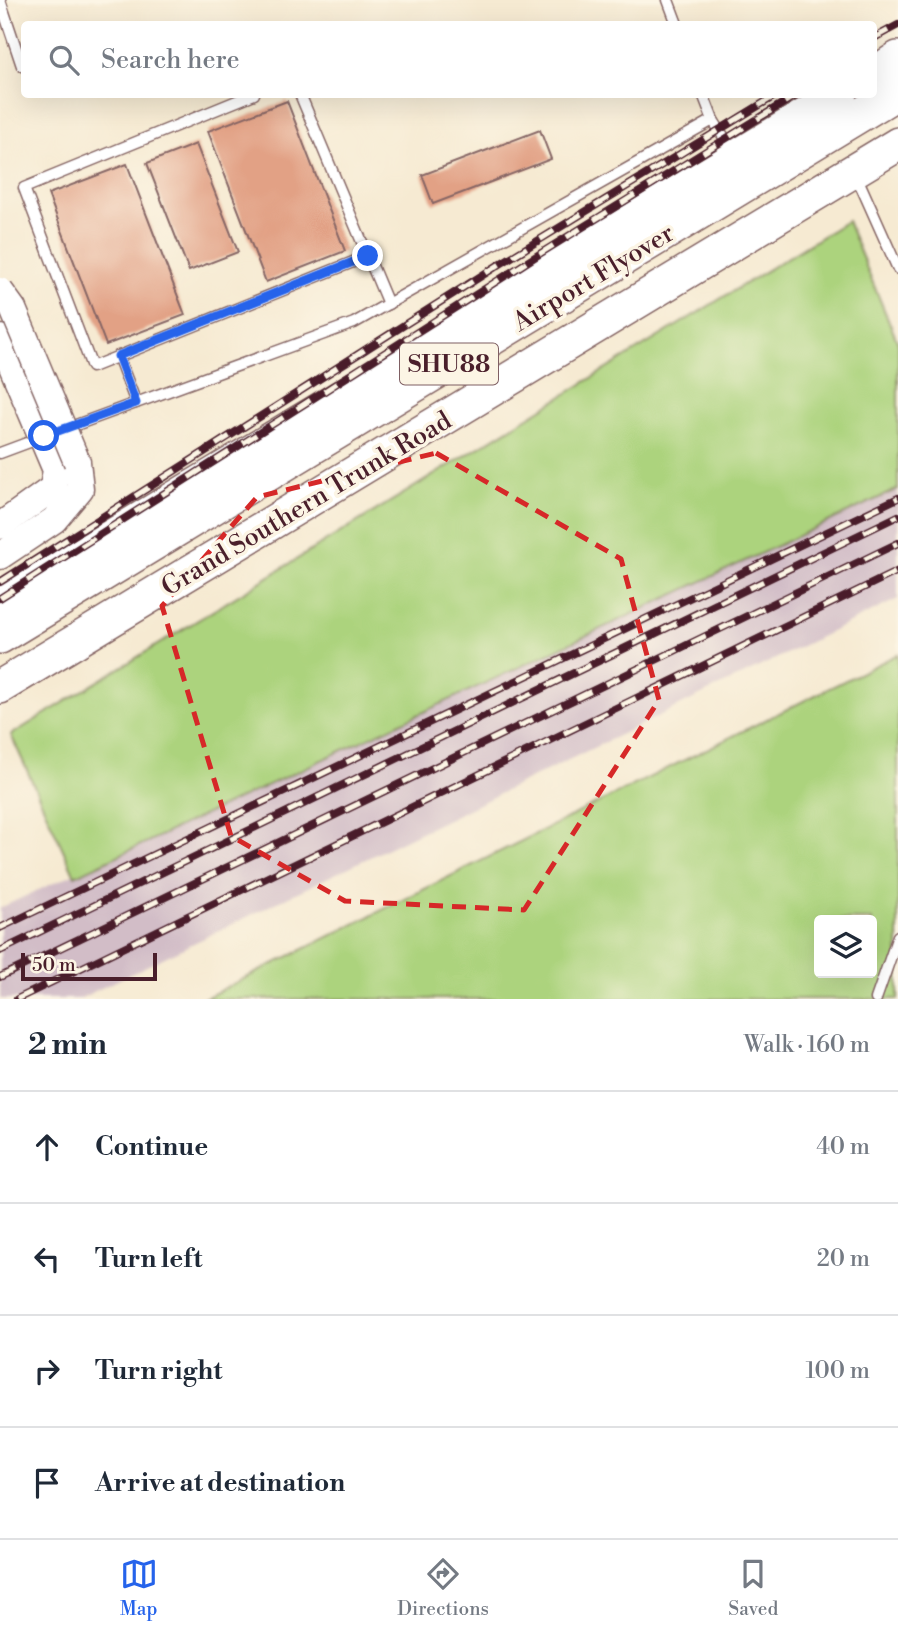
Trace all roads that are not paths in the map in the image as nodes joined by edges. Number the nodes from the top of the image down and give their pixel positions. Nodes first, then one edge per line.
1 (0, 0) edge
2 (668, 0) edge
3 (676, 21) edge
4 (898, 58) edge
5 (21, 63) edge
6 (877, 71) edge
7 (898, 92) edge
8 (244, 98) edge
9 (302, 98) edge
10 (705, 98) edge
11 (834, 98) edge
12 (713, 120) junction
13 (898, 144) edge
14 (738, 158) junction
15 (855, 173) junction
16 (368, 256) junction
17 (898, 268) edge
18 (0, 291) edge
19 (388, 304) junction
20 (0, 338) edge
21 (118, 356) junction
22 (136, 403) junction
23 (44, 436) junction
24 (0, 453) edge
25 (0, 526) edge
26 (0, 556) edge
27 (0, 604) edge
28 (0, 636) edge
29 (0, 687) edge
30 (898, 936) edge
31 (876, 999) edge

1 - 5 lane
2 - 3 lane
4 - 6 main road
7 - 28 main road, Airport Flyover / SHU88
8 - 21 lane
9 - 16 lane
10 - 12 lane
11 - 14 main road
12 - 14 lane
12 - 19 lane
13 - 15 main road, Grand Southern Trunk Road / SHU88
14 - 27 main road
15 - 17 lane
15 - 29 main road, Grand Southern Trunk Road / SHU88
16 - 19 lane
16 - 21 lane
18 - 26 street, bridge
19 - 22 lane
20 - 23 street
21 - 22 lane
22 - 23 lane
23 - 24 lane
23 - 25 street
30 - 31 lane

